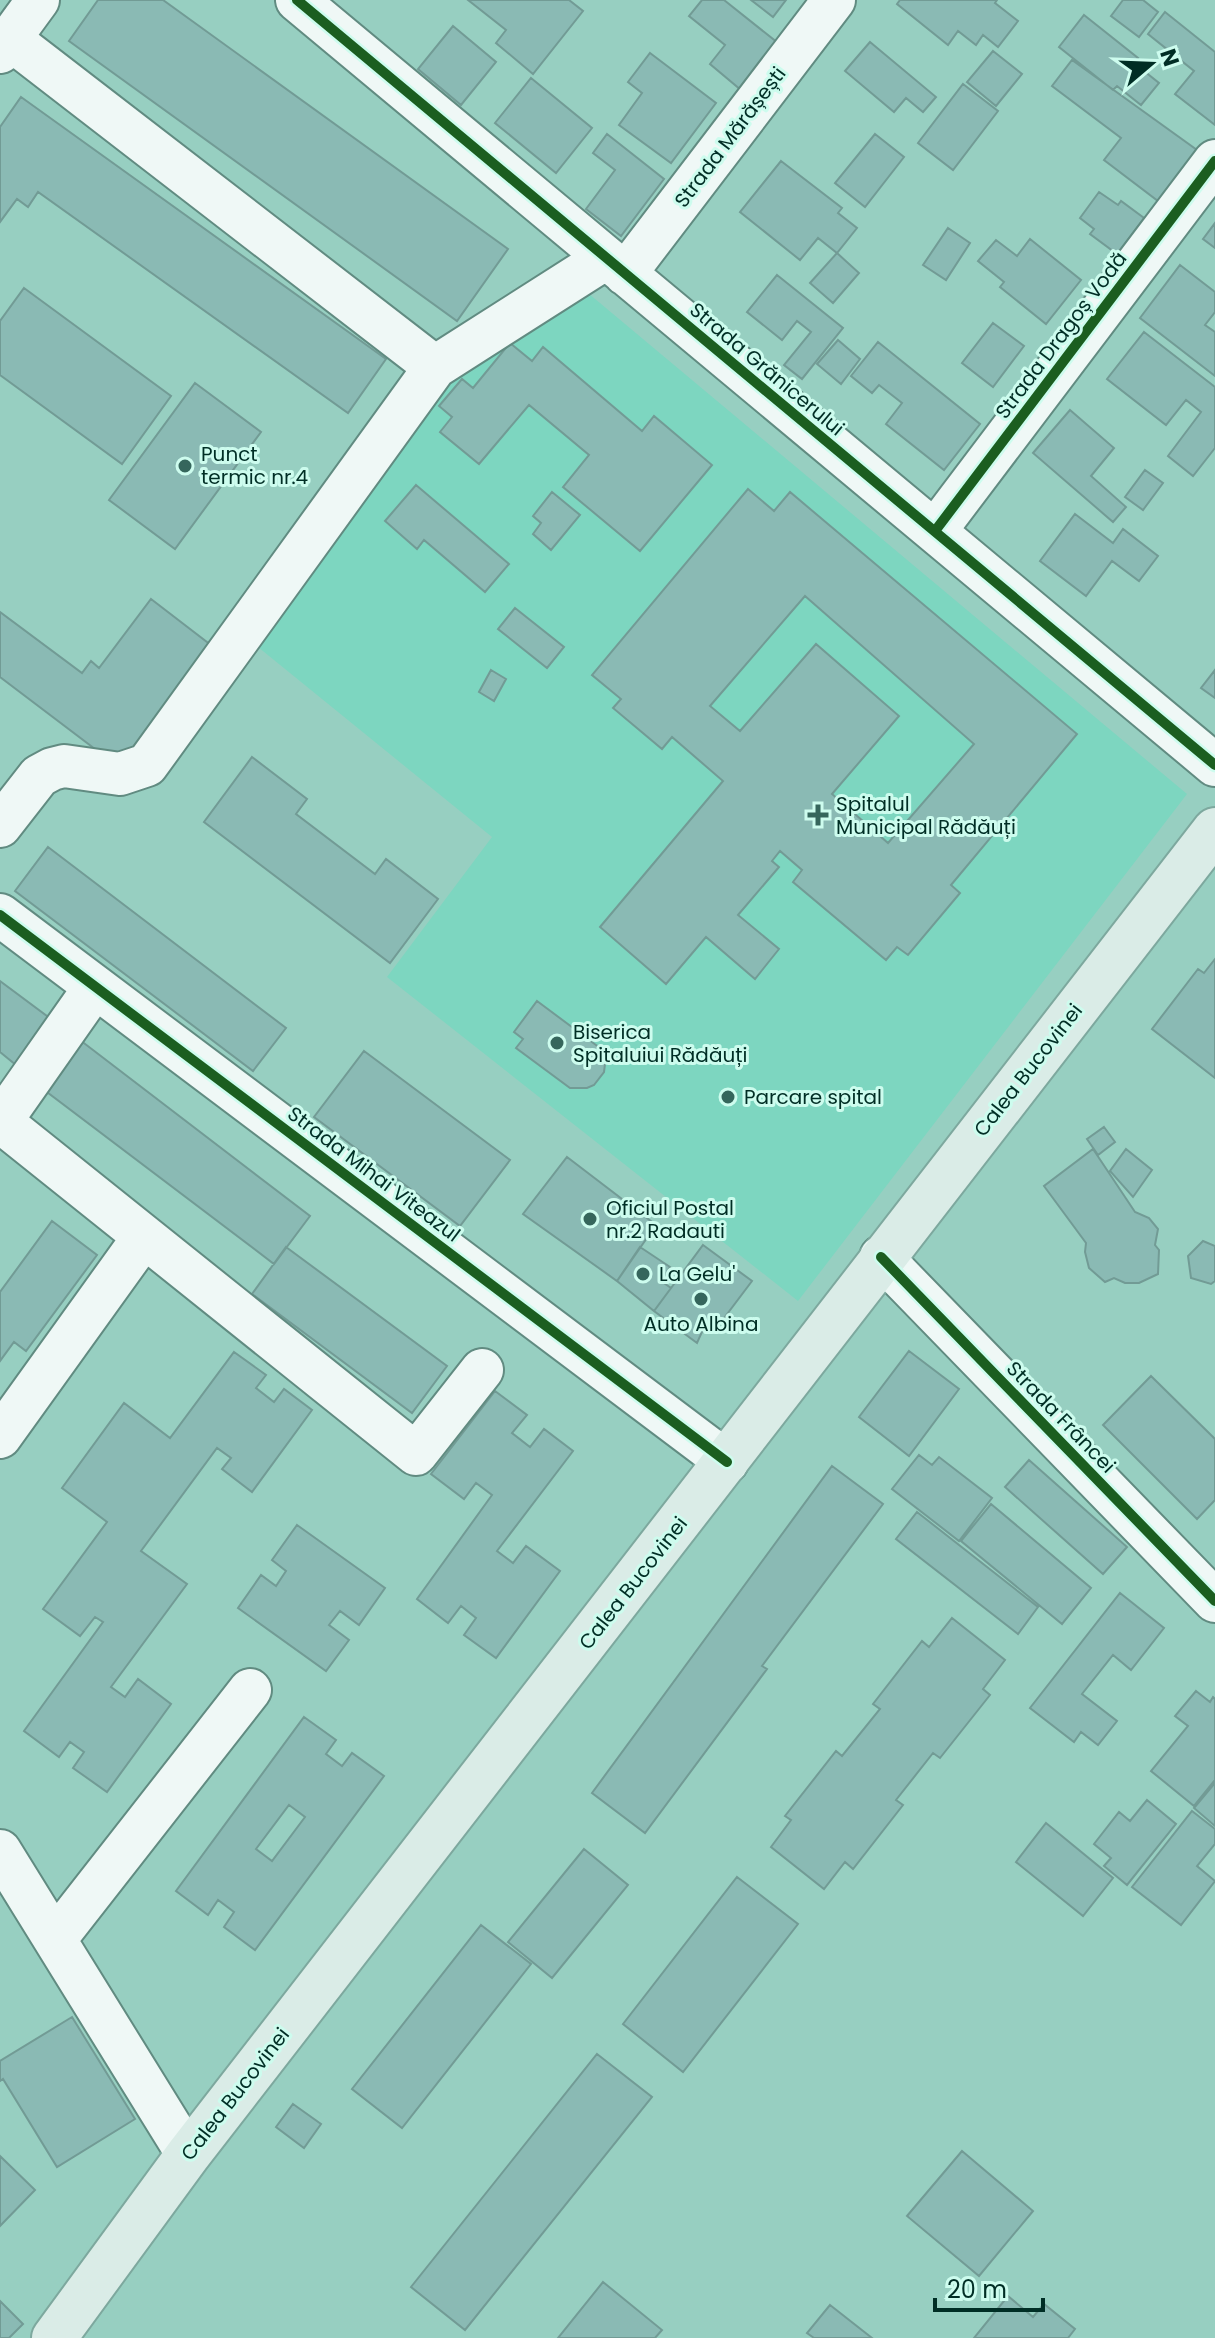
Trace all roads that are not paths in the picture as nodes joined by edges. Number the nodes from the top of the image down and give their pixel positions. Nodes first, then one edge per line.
1 (38, 0) edge
2 (834, 0) edge
3 (305, 3) edge
4 (5, 46) edge
5 (1215, 161) edge
6 (616, 266) junction
7 (435, 367) junction
8 (935, 531) junction
9 (1215, 765) edge
10 (0, 826) edge
11 (1215, 830) edge
12 (0, 915) edge
13 (95, 987) junction
14 (0, 1121) edge
15 (143, 1238) junction
16 (881, 1257) junction
17 (482, 1370) dead end
18 (0, 1437) edge
19 (727, 1462) junction
20 (1215, 1601) edge
21 (250, 1690) dead end
22 (0, 1851) edge
23 (56, 1938) junction
24 (188, 2155) junction
25 (54, 2338) edge

1 - 4 street
2 - 6 street, Strada Mărășești
3 - 6 street, Strada Grănicerului
4 - 7 street
5 - 8 street, Strada Dragoș Vodă
6 - 7 street
6 - 8 street, Strada Grănicerului
7 - 10 street
8 - 9 street, Strada Grănicerului
11 - 16 main road, Calea Bucovinei
12 - 13 street, Strada Mihai Viteazul
13 - 14 street
13 - 19 street, Strada Mihai Viteazul
14 - 15 street
15 - 17 street
15 - 18 street
16 - 19 main road, Calea Bucovinei
16 - 20 street, Strada Frâncei
19 - 24 main road, Calea Bucovinei
21 - 23 street
22 - 23 street
23 - 24 street
24 - 25 main road, Calea Bucovinei

